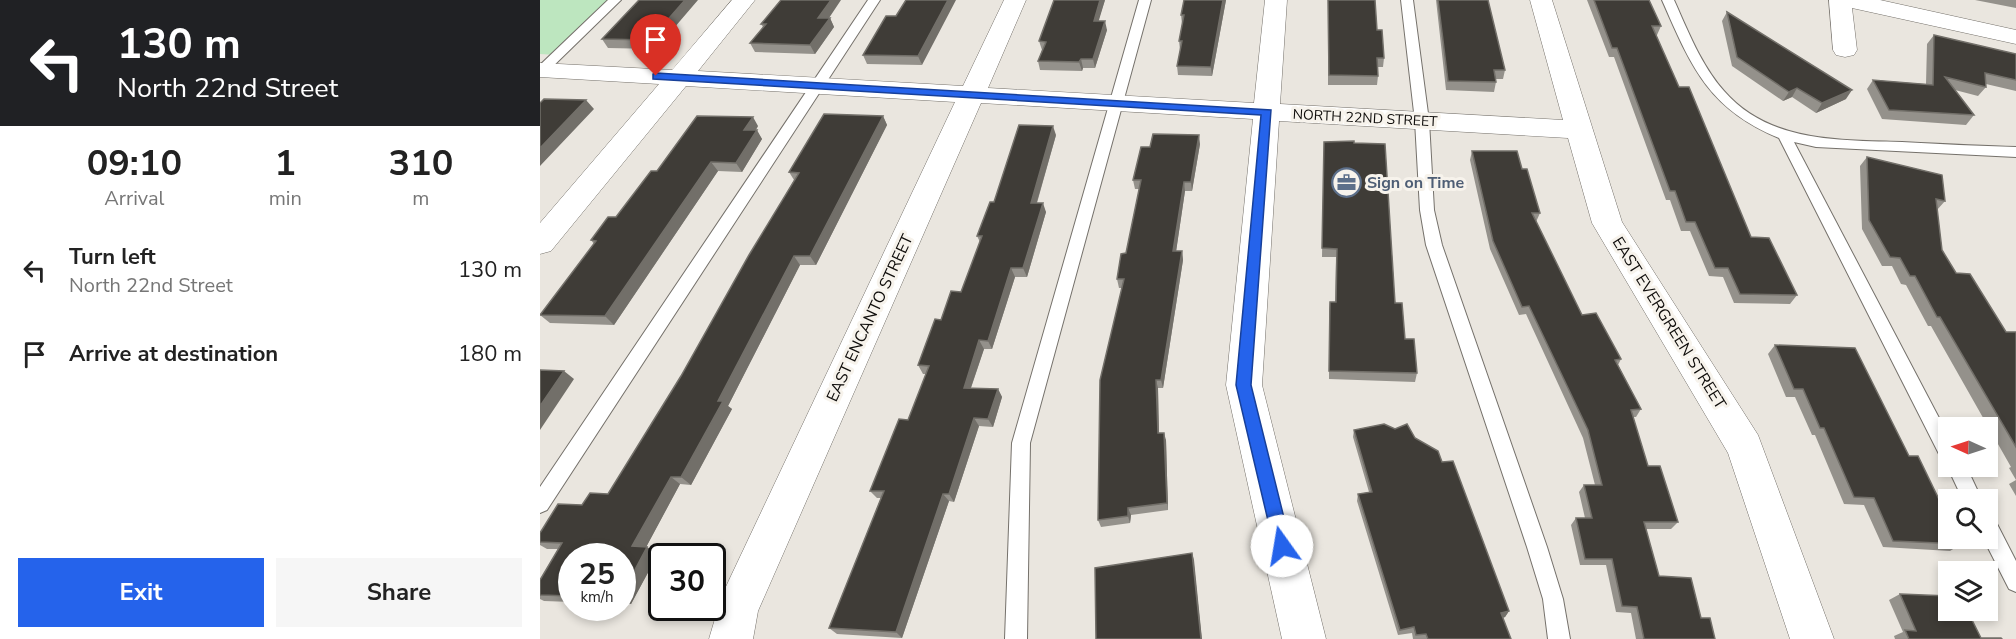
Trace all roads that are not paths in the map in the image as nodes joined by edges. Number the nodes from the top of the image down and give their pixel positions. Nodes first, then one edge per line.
1 (615, 0) edge
2 (744, 0) edge
3 (874, 0) edge
4 (1014, 0) edge
5 (1145, 0) edge
6 (1276, 0) edge
7 (1407, 0) edge
8 (1541, 0) edge
9 (1668, 0) edge
10 (1840, 0) edge
11 (1849, 0) edge
12 (2016, 37) edge
13 (1845, 50) dead end
14 (541, 70) edge
15 (679, 78) junction
16 (817, 86) junction
17 (972, 95) junction
18 (1117, 103) junction
19 (1267, 112) junction
20 (1422, 121) junction
21 (1580, 130) junction
22 (1785, 137) junction
23 (2016, 152) edge
24 (540, 243) edge
25 (1938, 433) edge
26 (540, 504) edge
27 (1998, 547) edge
28 (2016, 582) edge
29 (731, 639) edge
30 (1016, 639) edge
31 (1304, 639) edge
32 (1559, 639) edge
33 (1812, 639) edge

1 - 14 lane
2 - 15 street
3 - 16 lane
4 - 17 street, EAST ENCANTO STREET
5 - 18 lane
6 - 19 street
7 - 20 lane
8 - 21 street, EAST EVERGREEN STREET
9 - 22 lane
10 - 13 street
11 - 12 street
14 - 15 street, NORTH 22ND STREET
15 - 16 street, NORTH 22ND STREET
15 - 24 street
16 - 17 street, NORTH 22ND STREET
16 - 26 lane
17 - 18 street, NORTH 22ND STREET
17 - 29 street, EAST ENCANTO STREET
18 - 19 street, NORTH 22ND STREET
18 - 30 lane
19 - 20 street, NORTH 22ND STREET
19 - 31 street
20 - 21 street, NORTH 22ND STREET
20 - 32 lane
21 - 33 street, EAST EVERGREEN STREET
22 - 23 lane
22 - 25 lane
27 - 28 lane

